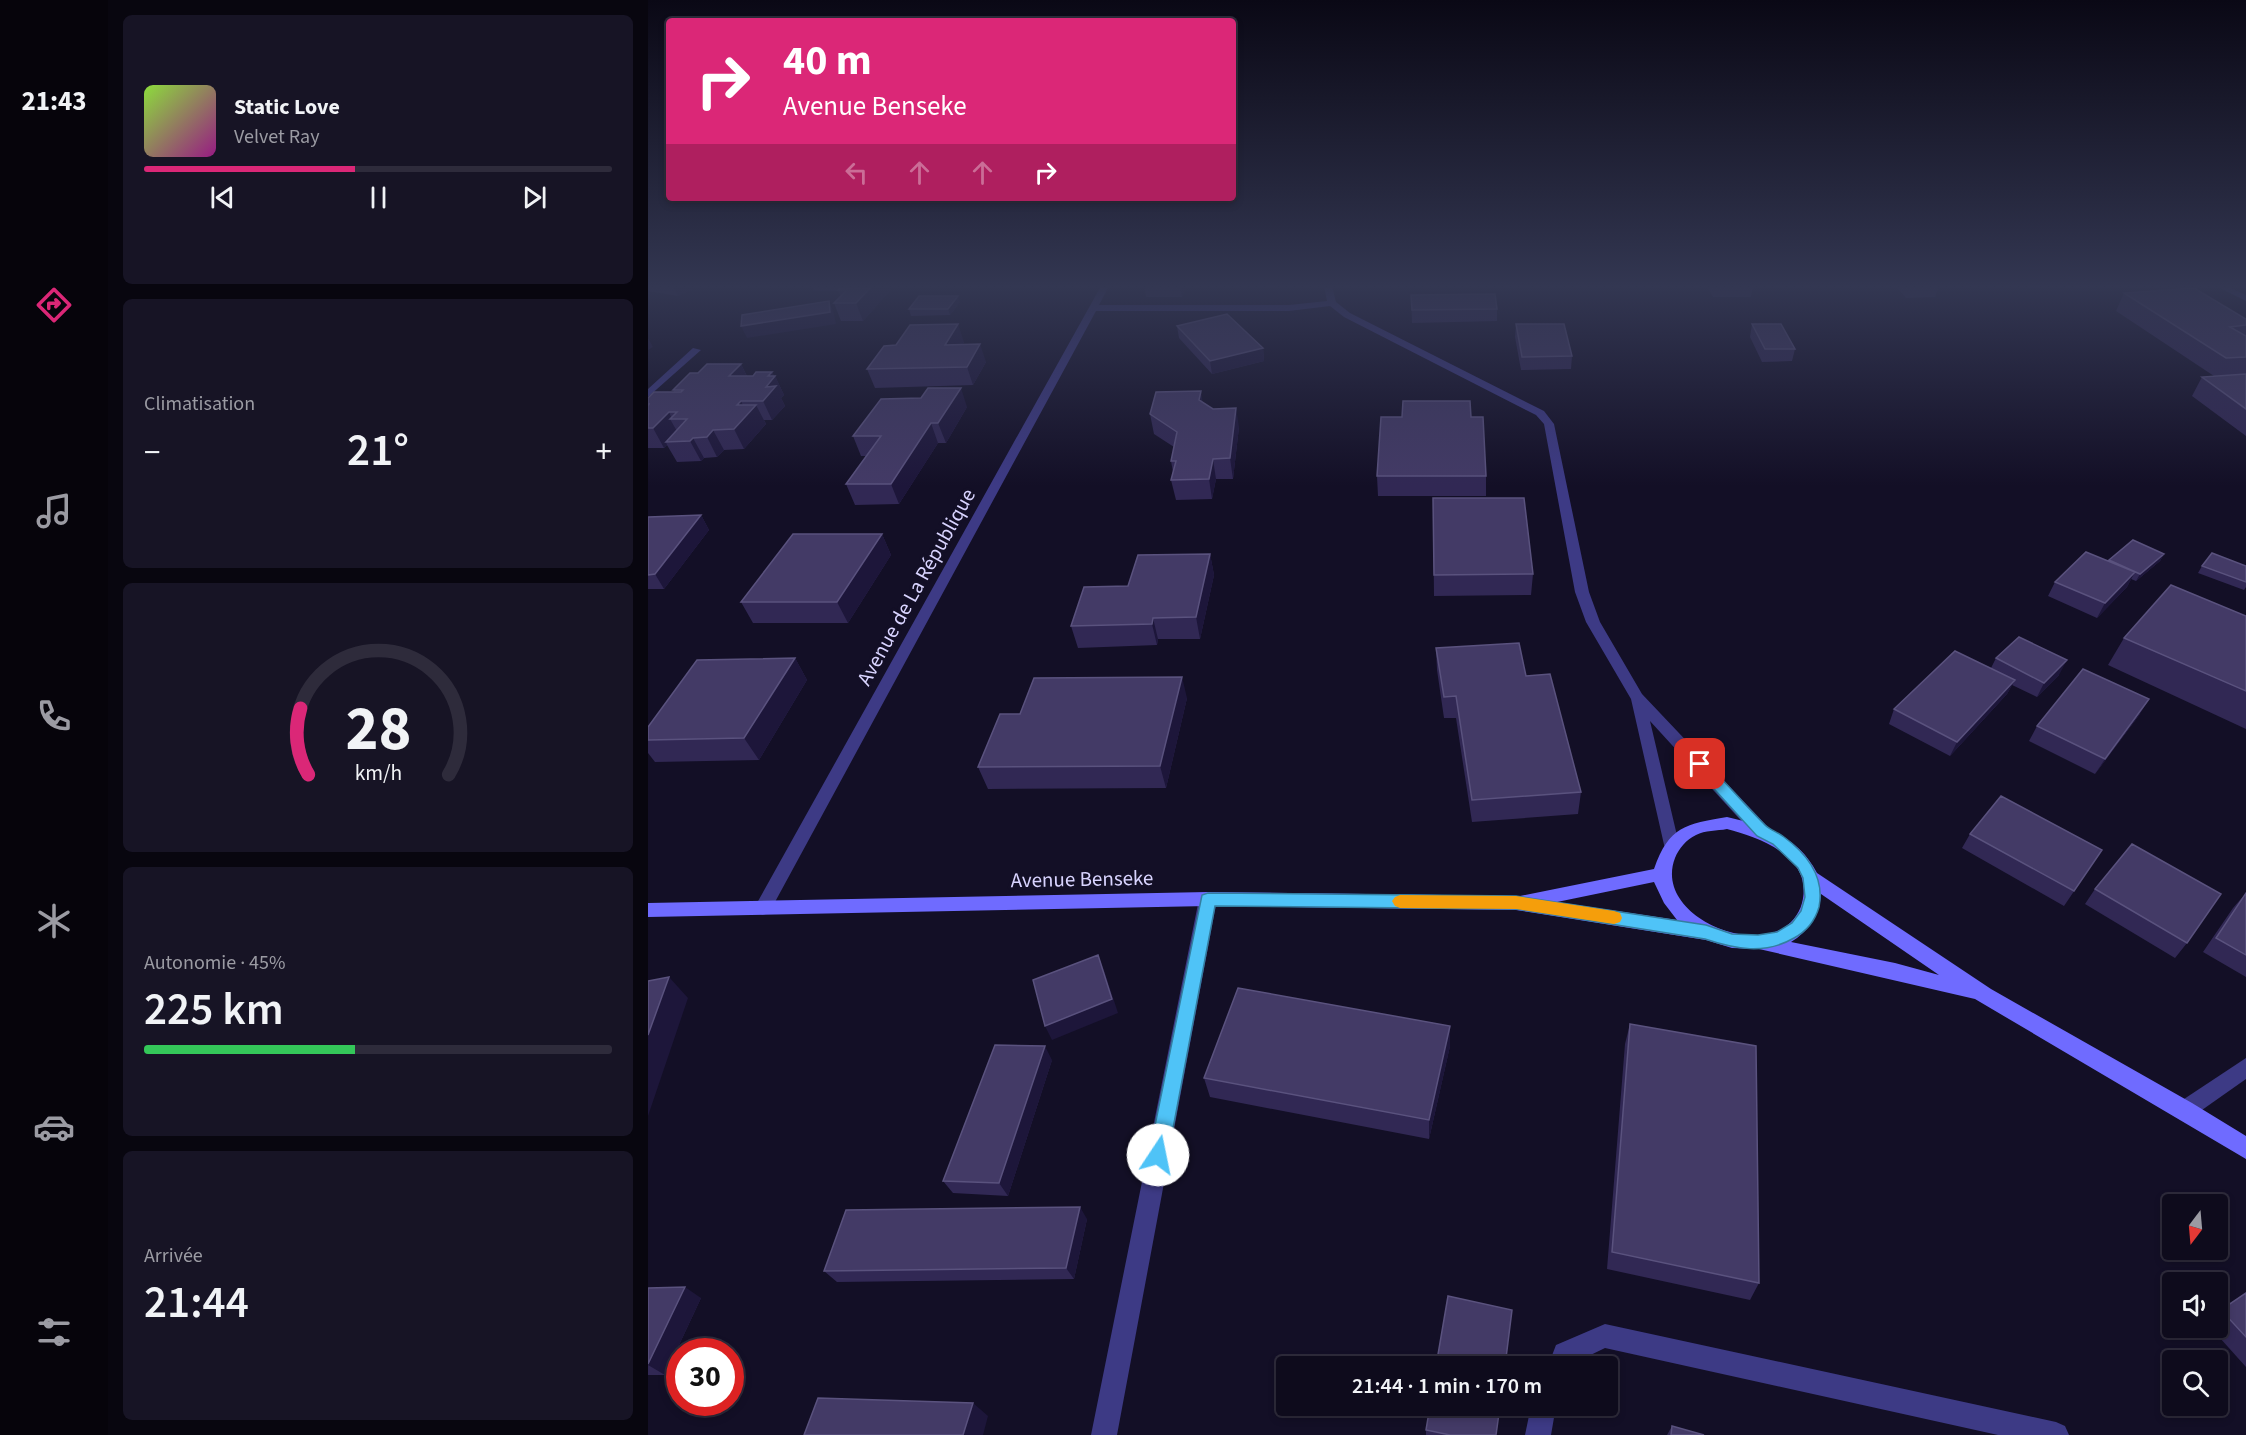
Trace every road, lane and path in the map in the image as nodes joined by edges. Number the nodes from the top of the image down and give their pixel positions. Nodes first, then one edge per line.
1 (693, 353) edge
2 (1068, 353) edge
3 (1421, 353) edge
4 (648, 394) edge
5 (1637, 697) junction
6 (1762, 832) junction
7 (1671, 844) junction
8 (1662, 874) junction
9 (1811, 878) junction
10 (1208, 899) junction
11 (1516, 903) junction
12 (763, 908) junction
13 (648, 910) edge
14 (1706, 932) junction
15 (1758, 942) junction
16 (1984, 995) junction
17 (2246, 1067) edge
18 (2185, 1110) junction
19 (2246, 1148) edge
20 (1564, 1356) edge
21 (1542, 1416) edge
22 (1104, 1435) edge
23 (1538, 1435) edge
24 (2056, 1435) edge

1 - 4 street
2 - 12 street, Avenue de La République
3 - 5 street
5 - 6 street
5 - 7 street
6 - 7 street
6 - 9 street
7 - 8 street
8 - 11 street
8 - 14 street
9 - 15 street
9 - 16 street
10 - 11 street, Avenue Benseke
10 - 12 street, Avenue Benseke
10 - 22 street
11 - 14 street
12 - 13 street, Avenue Benseke
14 - 15 street
15 - 16 street
16 - 18 street
17 - 18 street
18 - 19 street
20 - 24 street
21 - 23 street

